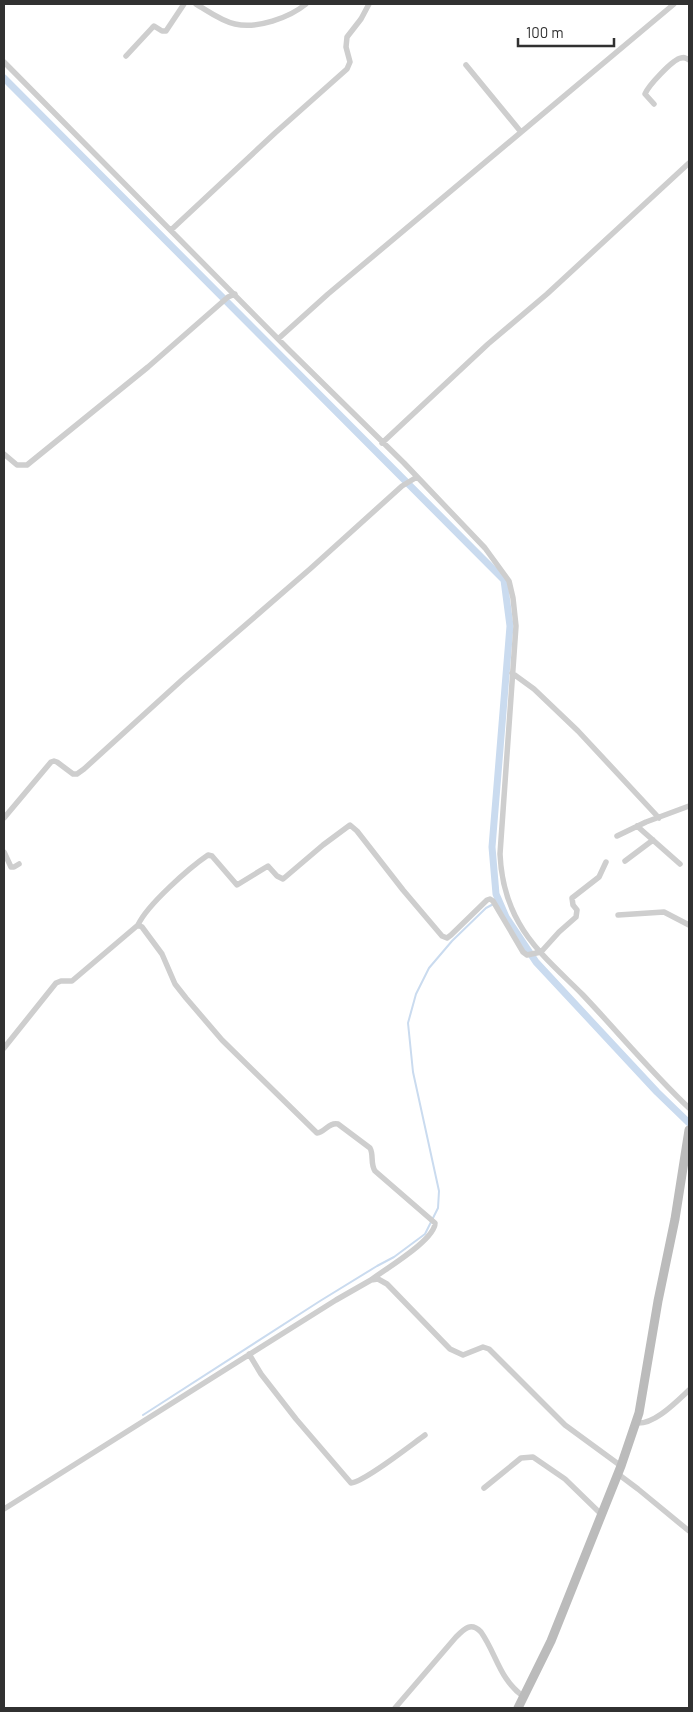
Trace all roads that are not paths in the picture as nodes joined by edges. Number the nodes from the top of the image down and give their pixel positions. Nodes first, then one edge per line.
1 (184, 4) edge
2 (196, 4) edge
3 (306, 4) edge
4 (369, 4) edge
5 (674, 4) edge
6 (126, 56) dead end
7 (689, 60) edge
8 (4, 62) edge
9 (466, 65) dead end
10 (654, 104) dead end
11 (521, 132) junction
12 (689, 163) edge
13 (171, 230) junction
14 (235, 294) junction
15 (278, 339) junction
16 (382, 443) junction
17 (4, 454) edge
18 (417, 476) junction
19 (512, 673) junction
20 (689, 806) edge
21 (4, 818) edge
22 (659, 818) junction
23 (637, 826) junction
24 (617, 836) dead end
25 (653, 840) junction
26 (4, 852) edge
27 (625, 861) dead end
28 (606, 862) dead end
29 (19, 864) dead end
30 (680, 864) dead end
31 (618, 915) dead end
32 (689, 925) edge
33 (138, 926) junction
34 (538, 953) junction
35 (4, 1048) edge
36 (689, 1108) edge
37 (689, 1130) edge
38 (371, 1280) junction
39 (249, 1354) junction
40 (689, 1390) edge
41 (636, 1423) junction
42 (425, 1435) dead end
43 (620, 1470) junction
44 (484, 1488) dead end
45 (4, 1509) edge
46 (602, 1514) junction
47 (689, 1531) edge
48 (524, 1697) junction
49 (395, 1708) edge
50 (518, 1708) edge

1 - 6 street
2 - 3 street
4 - 13 street
5 - 11 street
7 - 10 street
8 - 13 street
9 - 11 street
11 - 15 street
12 - 16 street
13 - 14 street
14 - 15 street
14 - 17 street
15 - 16 street
16 - 18 street
18 - 19 street
18 - 21 street
19 - 22 street
19 - 34 street
20 - 22 street
22 - 23 street
23 - 24 street
23 - 25 street
25 - 27 street
25 - 30 street
26 - 29 street
28 - 34 street
31 - 32 street
33 - 34 street
33 - 35 street
33 - 38 street
34 - 36 street
37 - 41 main road
38 - 39 street
38 - 43 street
39 - 42 street
39 - 45 street
40 - 41 street
41 - 43 main road
43 - 46 main road
43 - 47 street
44 - 46 street
46 - 48 main road
48 - 49 street
48 - 50 main road

